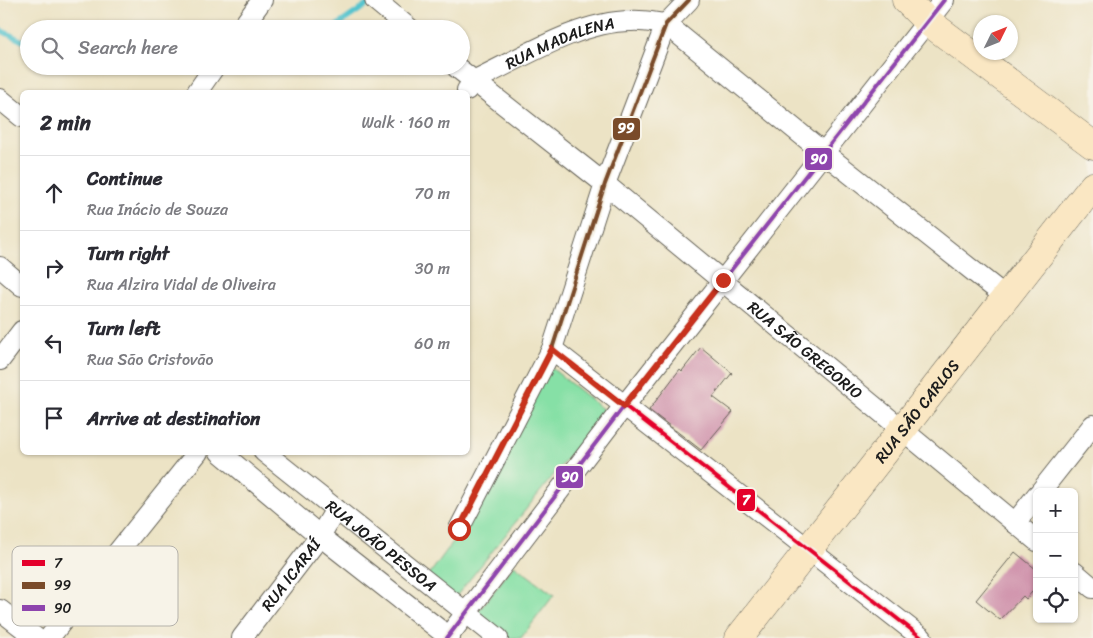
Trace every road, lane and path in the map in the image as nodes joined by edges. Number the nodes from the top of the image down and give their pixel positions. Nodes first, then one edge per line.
1 (262, 0) edge
2 (689, 0) edge
3 (906, 0) edge
4 (944, 0) edge
5 (380, 4) edge
6 (248, 20) edge
7 (399, 20) edge
8 (927, 21) junction
9 (666, 24) junction
10 (461, 75) edge
11 (469, 87) edge
12 (0, 98) edge
13 (20, 114) edge
14 (1093, 146) edge
15 (824, 154) junction
16 (605, 184) junction
17 (1093, 186) edge
18 (0, 267) edge
19 (723, 280) junction
20 (20, 284) edge
21 (1006, 297) junction
22 (20, 335) edge
23 (552, 349) junction
24 (0, 360) edge
25 (624, 406) junction
26 (1093, 425) edge
27 (902, 431) junction
28 (196, 455) edge
29 (224, 455) edge
30 (268, 455) edge
31 (1043, 488) edge
32 (1033, 500) edge
33 (336, 509) junction
34 (1015, 523) junction
35 (459, 529) dead end
36 (320, 536) junction
37 (1033, 538) edge
38 (123, 546) edge
39 (807, 550) junction
40 (1078, 575) edge
41 (1093, 588) edge
42 (0, 610) edge
43 (465, 612) junction
44 (12, 619) edge
45 (21, 626) edge
46 (59, 626) edge
47 (36, 638) edge
48 (49, 638) edge
49 (242, 638) edge
50 (448, 638) edge
51 (498, 638) edge
52 (739, 638) edge
53 (922, 638) edge

1 - 6 street
2 - 9 street
3 - 8 street
4 - 8 street
5 - 7 street
8 - 14 street
8 - 15 street
9 - 11 street, RUA MADALENA
9 - 15 street
9 - 16 street
10 - 11 street, RUA SÃO GREGORIO
11 - 16 street, RUA SÃO GREGORIO
12 - 13 street
15 - 19 street
15 - 21 street
16 - 19 street, RUA SÃO GREGORIO
16 - 23 street
17 - 21 street, RUA SÃO CARLOS
18 - 20 street
19 - 25 street
19 - 27 street, RUA SÃO GREGORIO
21 - 27 street, RUA SÃO CARLOS
22 - 24 street
23 - 25 street
23 - 35 street
25 - 39 street
25 - 43 street
26 - 31 street
27 - 34 street, RUA SÃO GREGORIO
27 - 39 street, RUA SÃO CARLOS
28 - 38 street
29 - 36 street, RUA JOÃO PESSOA
30 - 33 street, RUA JOÃO PESSOA
32 - 34 street
33 - 36 street, RUA ICARAÍ
33 - 43 street, RUA JOÃO PESSOA
34 - 37 street, RUA SÃO GREGORIO
36 - 49 street, RUA ICARAÍ
36 - 50 street, RUA JOÃO PESSOA
39 - 52 street, RUA SÃO CARLOS
39 - 53 street
40 - 41 street
42 - 44 street
43 - 50 street
43 - 51 street, RUA JOÃO PESSOA
45 - 47 street
46 - 48 street

